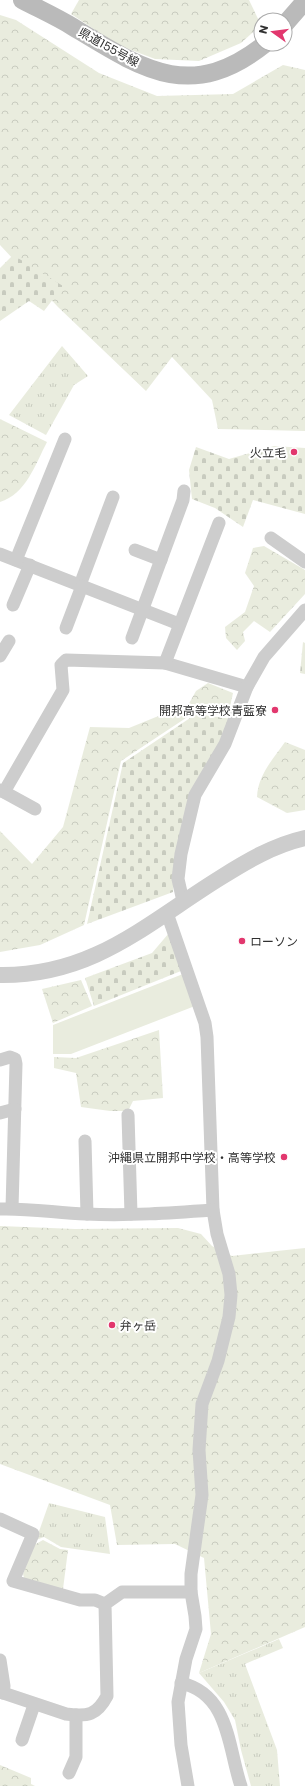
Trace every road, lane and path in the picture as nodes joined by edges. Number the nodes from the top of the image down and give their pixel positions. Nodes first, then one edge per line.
1 (22, 0) edge
2 (305, 1) edge
3 (293, 15) edge
4 (254, 52) edge
5 (65, 439) dead end
6 (184, 491) dead end
7 (112, 497) dead end
8 (219, 523) dead end
9 (271, 538) dead end
10 (135, 550) dead end
11 (0, 554) edge
12 (16, 560) junction
13 (161, 560) junction
14 (305, 562) edge
15 (30, 566) junction
16 (81, 585) junction
17 (13, 605) dead end
18 (142, 610) junction
19 (305, 610) edge
20 (179, 624) junction
21 (66, 628) dead end
22 (132, 638) dead end
23 (9, 641) dead end
24 (0, 656) edge
25 (165, 663) junction
26 (247, 687) junction
27 (2, 791) edge
28 (35, 809) dead end
29 (305, 838) edge
30 (183, 901) junction
31 (167, 913) junction
32 (0, 975) edge
33 (0, 1060) edge
34 (15, 1109) junction
35 (0, 1113) edge
36 (128, 1115) dead end
37 (85, 1141) dead end
38 (6, 1209) edge
39 (213, 1210) junction
40 (86, 1214) junction
41 (131, 1214) junction
42 (0, 1519) edge
43 (191, 1592) junction
44 (105, 1604) junction
45 (0, 1660) edge
46 (181, 1683) junction
47 (1, 1693) edge
48 (34, 1705) junction
49 (76, 1716) junction
50 (22, 1740) dead end
51 (69, 1773) dead end
52 (188, 1786) edge
53 (241, 1786) edge

1 - 4 main road, 県道155号線
2 - 3 main road
5 - 12 street
6 - 13 street
7 - 16 street
8 - 20 street
9 - 14 street
10 - 13 street
11 - 12 street
12 - 15 street
13 - 18 street
15 - 16 street
15 - 17 street
16 - 18 street
16 - 21 street
18 - 20 street
18 - 22 street
19 - 26 street
20 - 25 street
23 - 24 street
25 - 26 street
25 - 27 street
26 - 30 street
27 - 28 street
29 - 30 street
30 - 31 street
31 - 32 street
31 - 39 street
33 - 34 street
34 - 35 street
34 - 38 street
36 - 41 street
37 - 40 street
38 - 40 street
39 - 41 street
39 - 43 street
40 - 41 street
42 - 44 street
43 - 44 street
43 - 46 street
44 - 49 street
45 - 47 street
46 - 52 street
46 - 53 street
47 - 48 street
48 - 49 street
48 - 50 street
49 - 51 street

